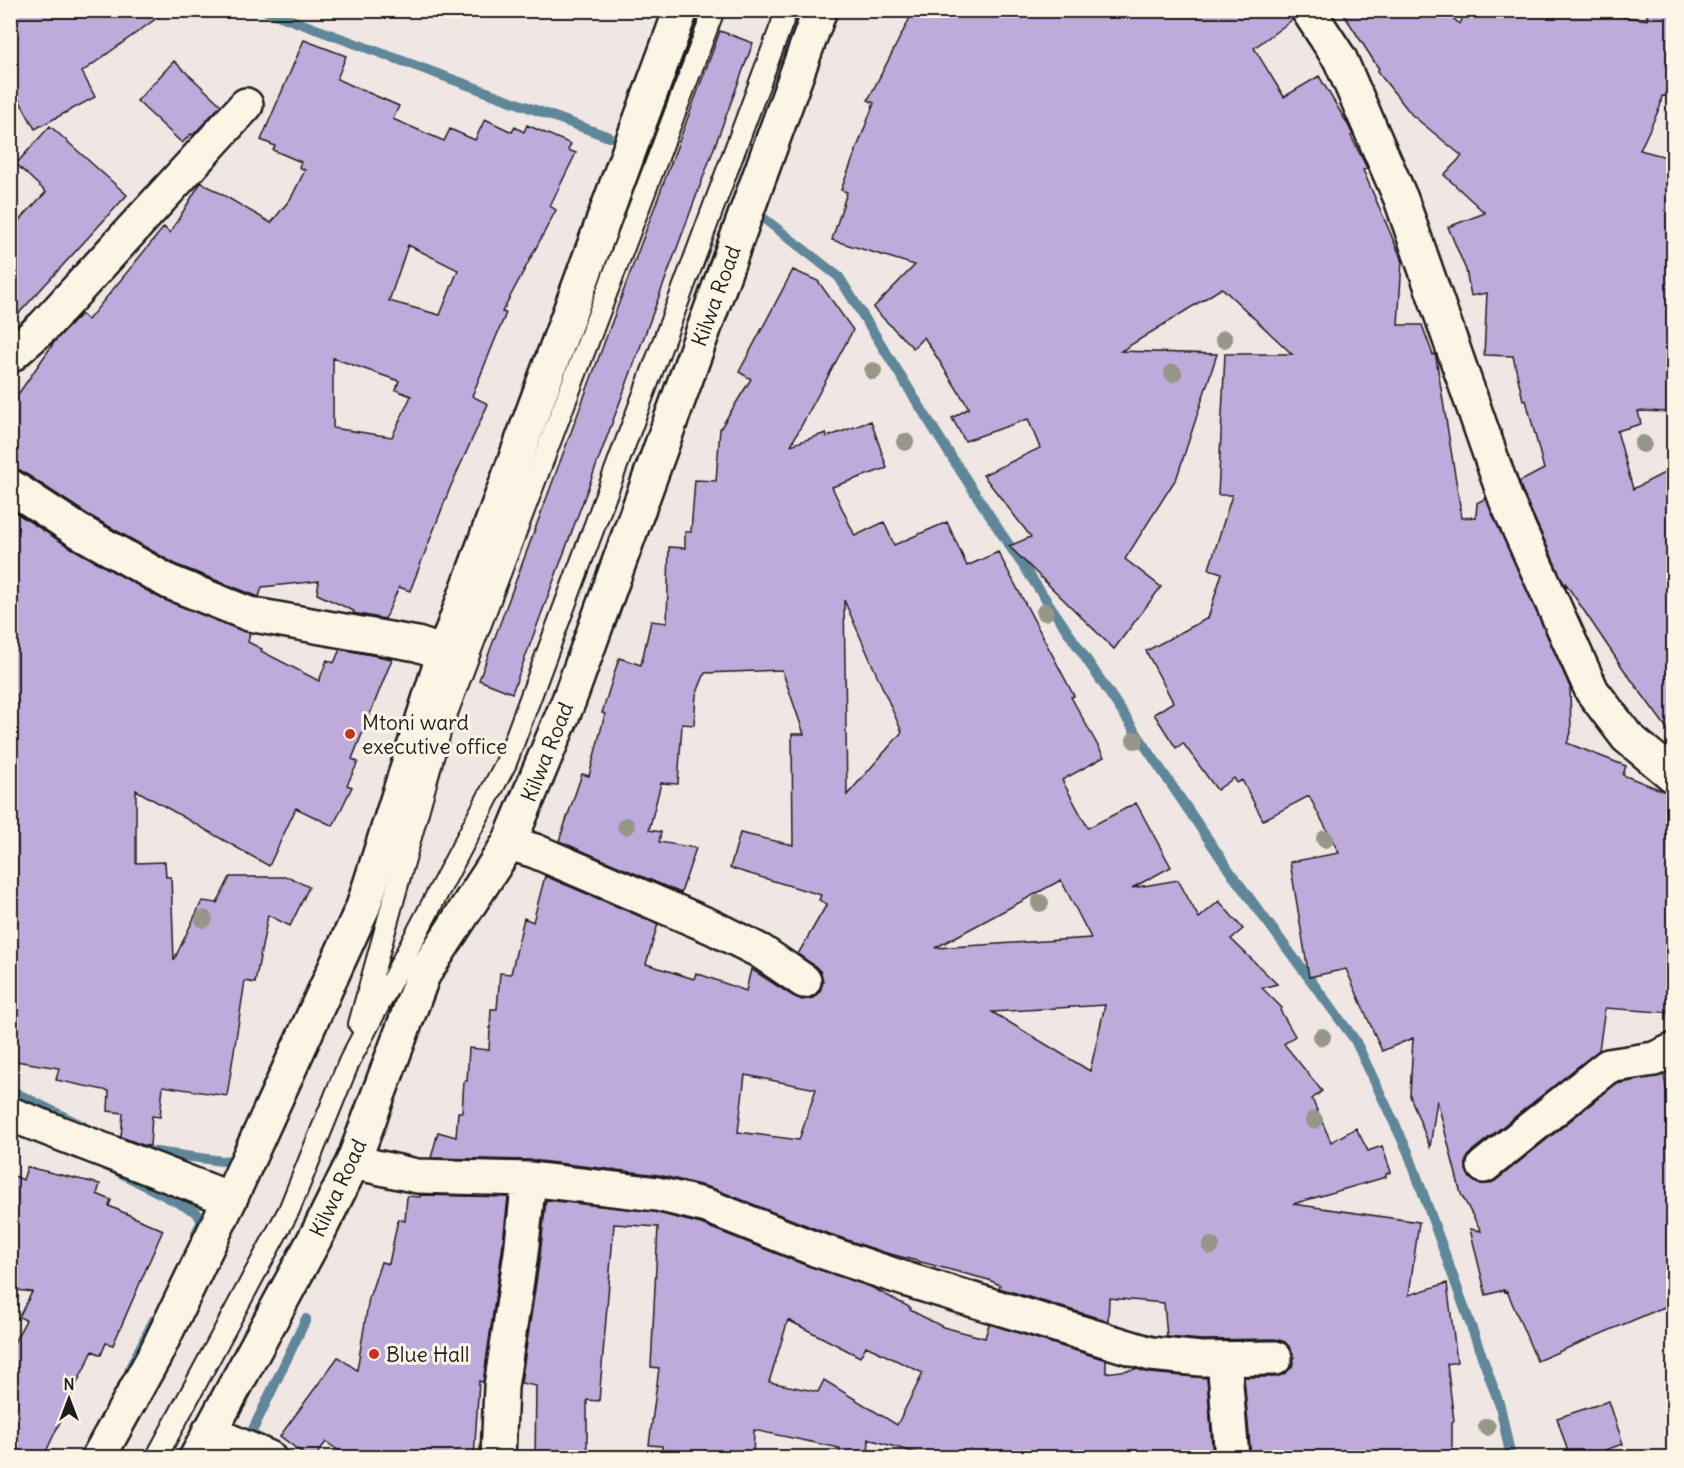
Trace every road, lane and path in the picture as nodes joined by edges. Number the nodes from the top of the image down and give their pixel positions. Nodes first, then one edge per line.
1 (681, 10) edge
2 (714, 10) edge
3 (787, 10) edge
4 (820, 10) edge
5 (1308, 10) edge
6 (246, 105) dead end
7 (10, 356) edge
8 (10, 486) edge
9 (444, 653) junction
10 (1674, 776) edge
11 (509, 843) junction
12 (804, 981) dead end
13 (1674, 1050) edge
14 (349, 1062) junction
15 (10, 1114) edge
16 (354, 1160) junction
17 (1484, 1166) dead end
18 (529, 1179) junction
19 (230, 1199) junction
20 (1275, 1358) dead end
21 (1224, 1359) junction
22 (203, 1445) edge
23 (98, 1458) edge
24 (156, 1458) edge
25 (269, 1458) edge
26 (498, 1458) edge
27 (1232, 1458) edge

1 - 9 main road
2 - 14 lane
3 - 14 lane
4 - 11 main road, Kilwa Road
5 - 10 main road
6 - 7 main road
8 - 9 main road
9 - 19 main road
11 - 12 main road
11 - 16 main road, Kilwa Road
13 - 17 main road
14 - 24 lane
15 - 19 main road
16 - 18 main road
16 - 22 main road, Kilwa Road
18 - 21 main road
18 - 26 main road
19 - 23 main road
20 - 21 main road
21 - 27 main road
22 - 25 main road

